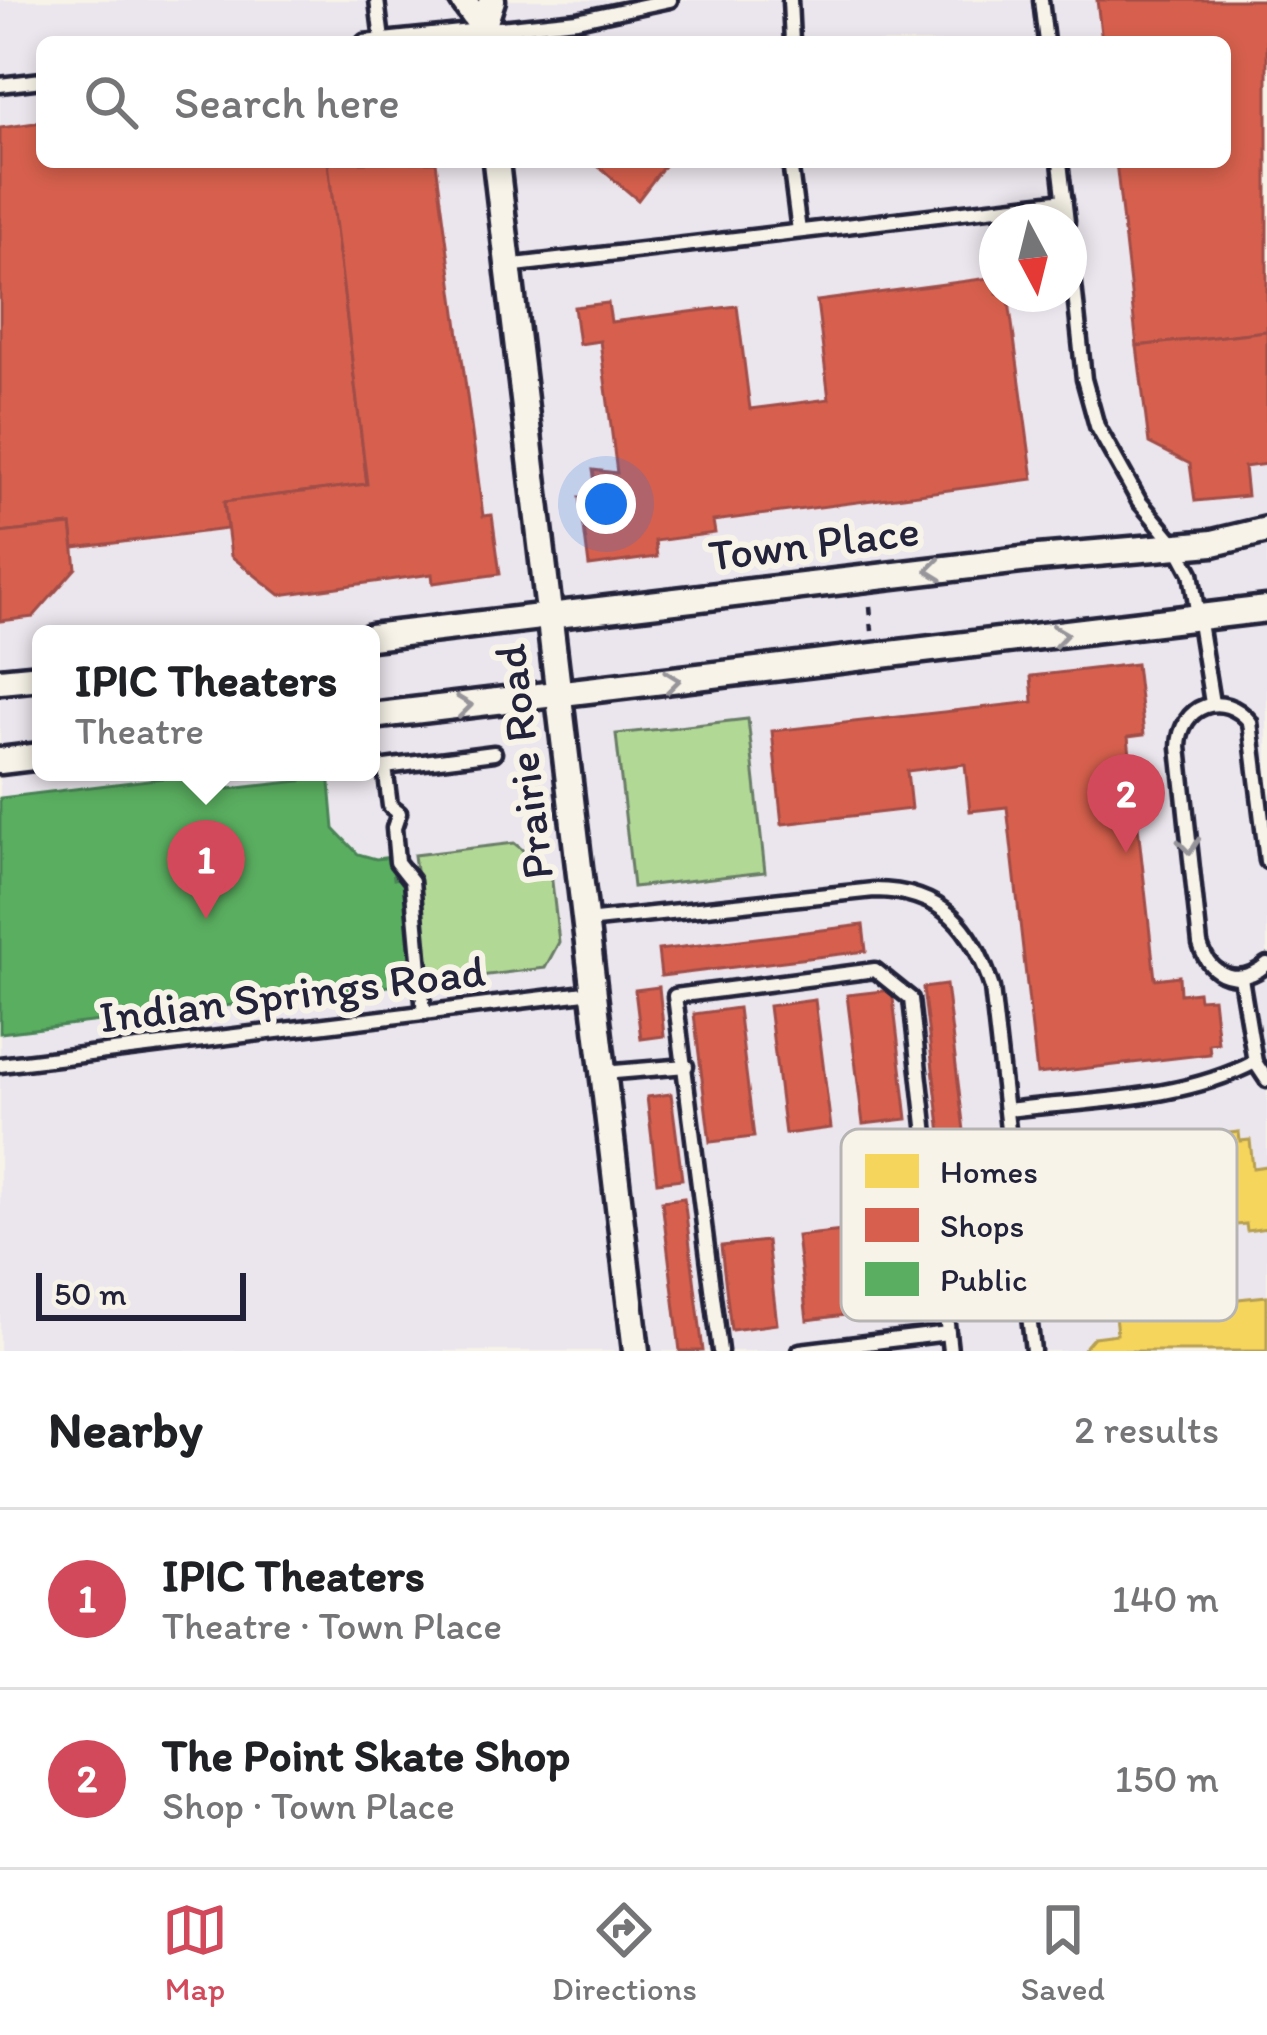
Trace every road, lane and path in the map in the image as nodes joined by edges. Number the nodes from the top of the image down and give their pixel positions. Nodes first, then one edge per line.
1 (376, 0) edge
2 (463, 0) edge
3 (492, 0) edge
4 (670, 0) edge
5 (790, 0) edge
6 (1041, 0) edge
7 (484, 35) edge
8 (381, 36) edge
9 (792, 36) edge
10 (1045, 36) edge
11 (36, 81) edge
12 (0, 85) edge
13 (497, 168) edge
14 (791, 168) edge
15 (1061, 168) edge
16 (1065, 200) junction
17 (1065, 204) edge
18 (799, 231) junction
19 (507, 266) junction
20 (1077, 312) edge
21 (861, 529) dead end
22 (1267, 530) edge
23 (1176, 545) junction
24 (866, 578) junction
25 (1267, 609) edge
26 (547, 616) junction
27 (1198, 616) junction
28 (380, 636) edge
29 (875, 658) junction
30 (32, 677) edge
31 (0, 681) edge
32 (556, 695) junction
33 (1212, 703) junction
34 (380, 715) edge
35 (494, 753) dead end
36 (32, 757) edge
37 (0, 761) edge
38 (380, 768) edge
39 (380, 774) edge
40 (1267, 861) edge
41 (585, 922) junction
42 (1267, 964) edge
43 (1240, 978) junction
44 (593, 992) junction
45 (424, 1013) junction
46 (1255, 1061) junction
47 (0, 1065) edge
48 (686, 1066) junction
49 (603, 1072) junction
50 (1267, 1080) edge
51 (1006, 1109) junction
52 (925, 1129) edge
53 (1008, 1129) edge
54 (947, 1321) edge
55 (1030, 1321) edge
56 (948, 1333) junction
57 (636, 1351) edge
58 (721, 1351) edge
59 (800, 1351) edge
60 (950, 1351) edge
61 (1033, 1351) edge

1 - 8 lane
2 - 7 street
3 - 7 street
4 - 7 lane
5 - 9 lane
6 - 10 lane
11 - 12 lane
13 - 19 street, Prairie Road
14 - 18 lane
15 - 16 lane
16 - 17 lane
16 - 18 lane
18 - 19 lane
19 - 26 street, Prairie Road
20 - 23 lane
21 - 24 path
22 - 23 street, Town Place
23 -> 24 street, Town Place
23 - 27 lane
24 - 26 street, Town Place
24 - 29 path
25 - 27 street
26 - 28 street, Town Place
26 - 32 street, Prairie Road
29 -> 27 street
27 - 33 lane
32 -> 29 street
30 - 31 street
34 -> 32 street
32 - 41 street, Prairie Road
33 - 40 lane
33 -> 43 lane
35 - 38 lane
36 - 37 street
39 - 45 lane
41 - 44 street, Prairie Road
41 - 51 lane
42 - 43 lane
43 - 46 lane
44 - 45 lane, Indian Springs Road
44 - 49 street, Prairie Road
45 - 47 lane, Indian Springs Road
46 - 50 lane
46 - 51 lane
48 - 49 lane
48 - 52 lane
48 - 58 lane
49 - 57 street, Prairie Road
51 - 53 lane
54 - 56 lane
55 - 61 lane
56 - 59 lane
56 - 60 lane

